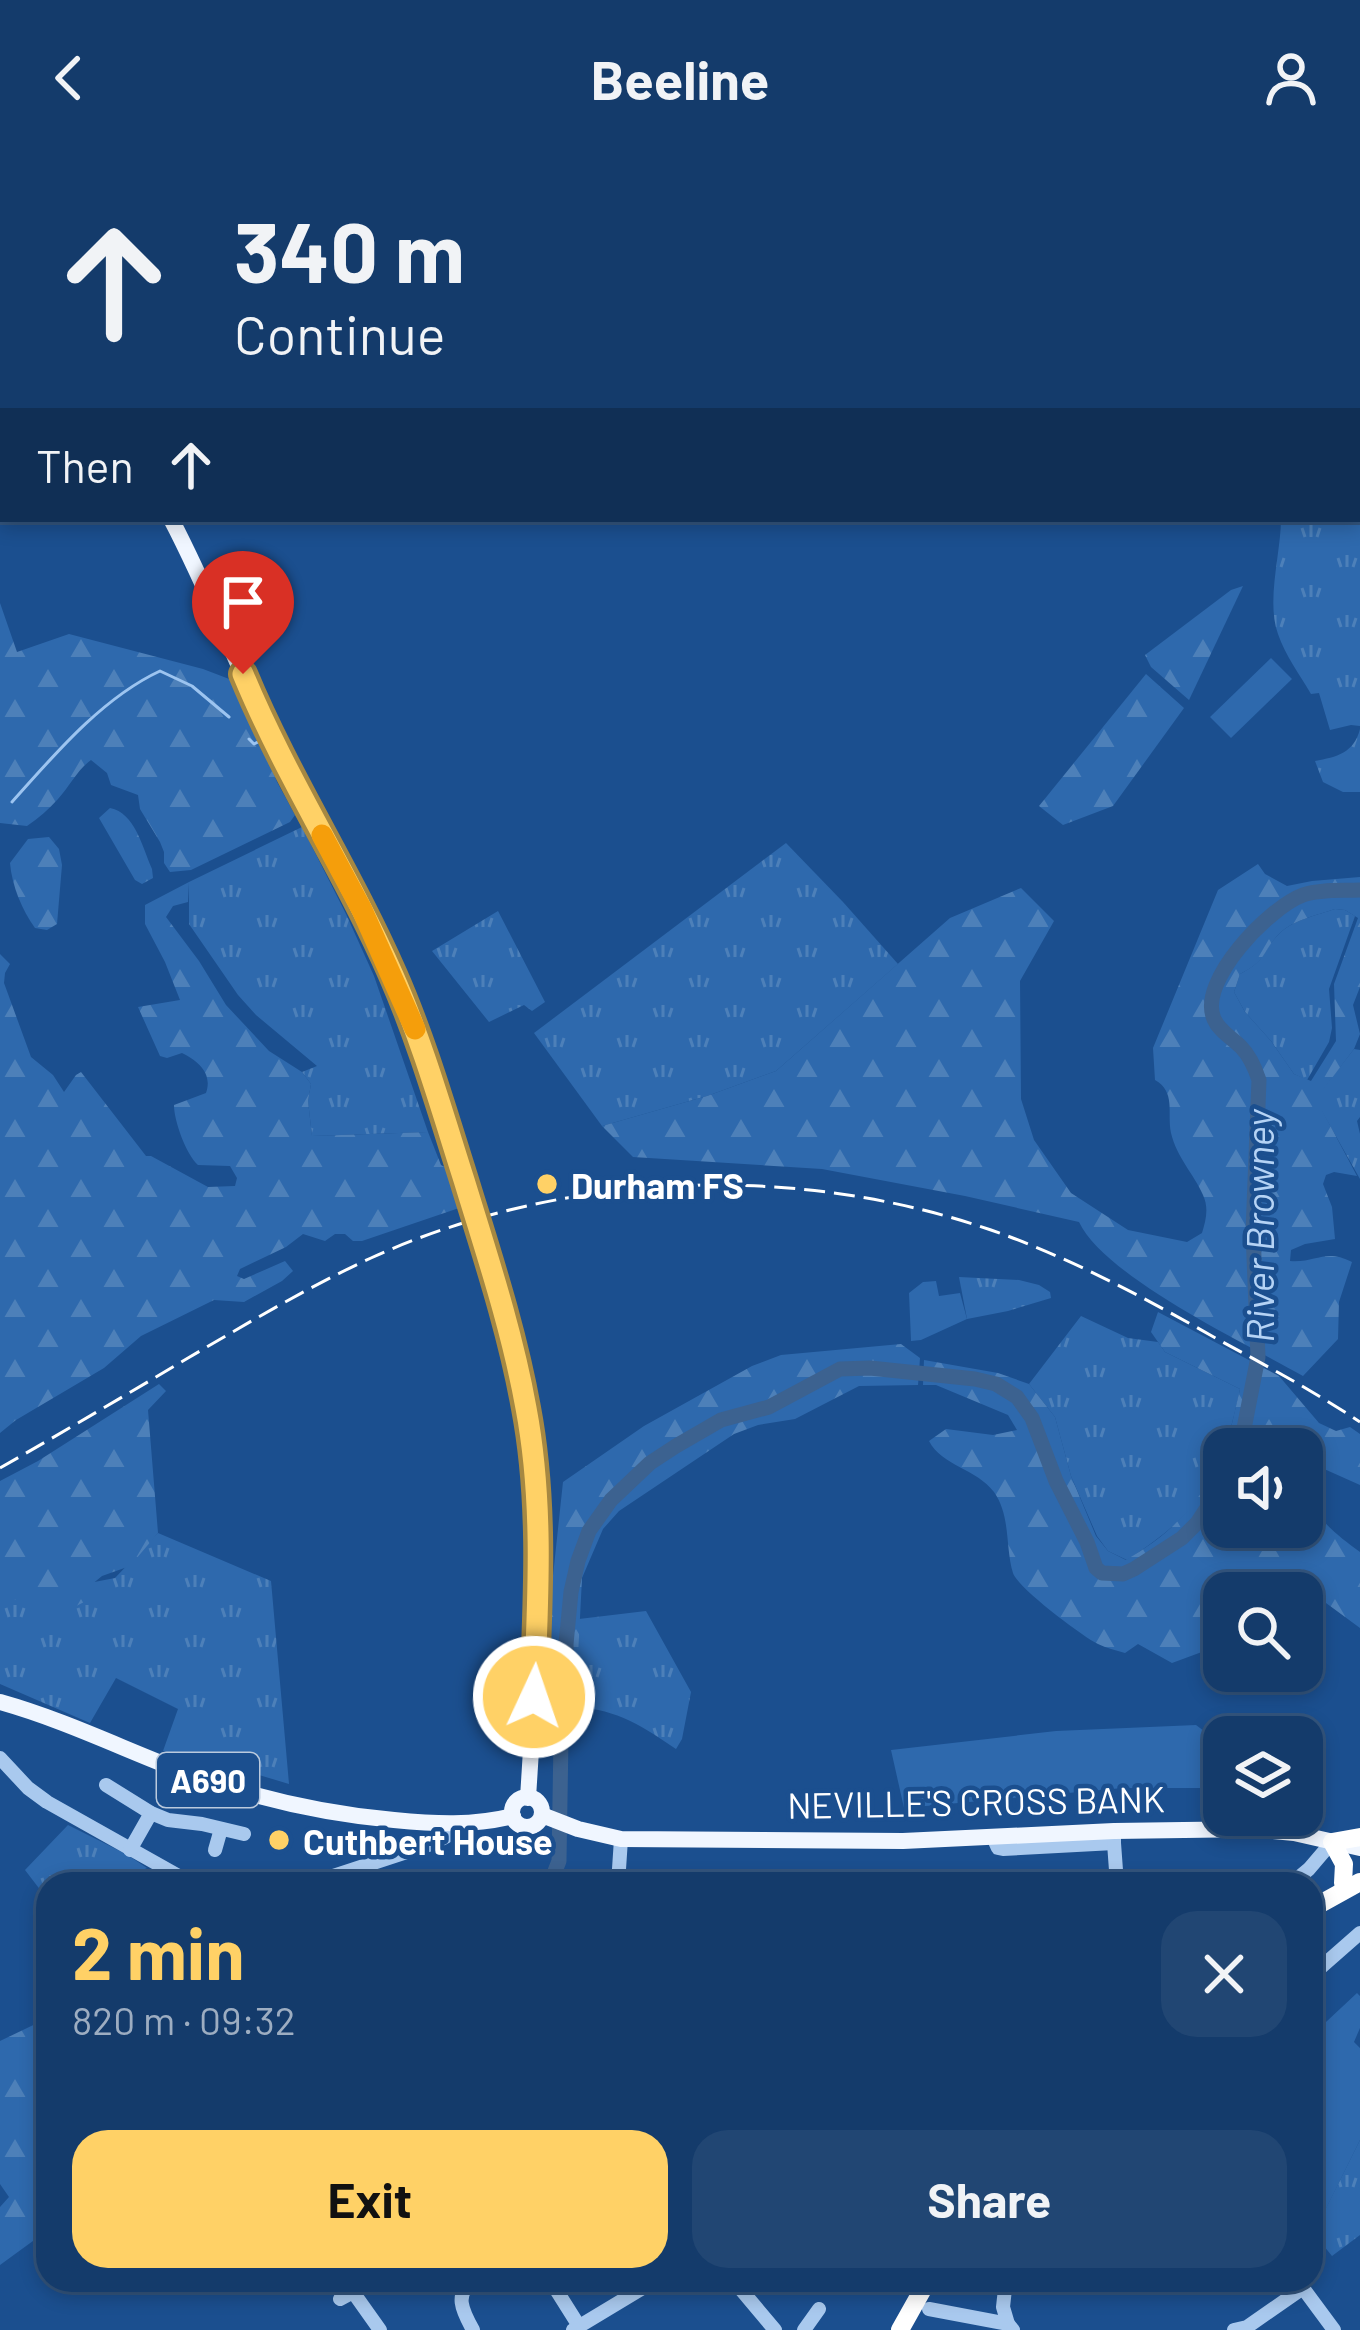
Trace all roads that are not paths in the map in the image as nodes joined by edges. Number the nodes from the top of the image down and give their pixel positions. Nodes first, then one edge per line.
1 (173, 522) edge
2 (0, 1702) edge
3 (0, 1758) edge
4 (105, 1784) dead end
5 (528, 1798) junction
6 (151, 1813) junction
7 (542, 1815) junction
8 (513, 1816) junction
9 (454, 1824) junction
10 (1203, 1827) edge
11 (221, 1829) junction
12 (244, 1834) dead end
13 (1309, 1836) edge
14 (1114, 1837) junction
15 (1360, 1838) edge
16 (621, 1839) junction
17 (1332, 1842) junction
18 (1360, 1848) edge
19 (130, 1850) junction
20 (215, 1850) dead end
21 (1360, 1857) edge
22 (1360, 1867) edge
23 (171, 1872) edge
24 (346, 1872) edge
25 (619, 1872) edge
26 (1116, 1872) edge
27 (1306, 1872) edge
28 (1351, 1882) edge
29 (1323, 1902) edge
30 (1360, 1933) edge
31 (1323, 1965) edge
32 (353, 2292) edge
33 (464, 2292) edge
34 (556, 2292) edge
35 (631, 2292) edge
36 (744, 2292) edge
37 (921, 2292) edge
38 (1005, 2292) edge
39 (1289, 2292) edge
40 (1306, 2292) edge
41 (819, 2309) dead end
42 (929, 2309) dead end
43 (1010, 2327) edge
44 (576, 2328) edge
45 (809, 2328) edge
46 (1240, 2328) edge
47 (380, 2330) edge
48 (472, 2330) edge
49 (775, 2330) edge
50 (900, 2330) edge
51 (1334, 2330) edge

1 - 5 main road, bridge
2 - 9 main road, A690
3 - 19 street
4 - 6 street
5 - 7 main road, A690
5 - 8 main road
6 - 11 street
6 - 19 street
7 - 8 main road, A690
7 - 16 main road, A690
8 - 9 main road, A690
9 - 24 street
10 - 14 main road, NEVILLE'S CROSS BANK / A690
11 - 12 street
11 - 20 street
13 - 17 main road, NEVILLE'S CROSS BANK / A690
14 - 16 main road, NEVILLE'S CROSS BANK / A690
14 - 26 street
15 - 17 highway
16 - 25 street
17 - 18 main road, NEVILLE'S CROSS BANK / A690
17 - 21 main road, NEVILLE'S CROSS BANK / A690
17 - 27 street
17 - 28 highway
19 - 23 street
22 - 28 highway
28 - 29 highway
30 - 31 street
32 - 47 street
33 - 48 street
34 - 44 street
35 - 44 street
36 - 49 street
37 - 50 highway
38 - 43 street
39 - 46 street
40 - 51 street
41 - 45 street
42 - 43 street

